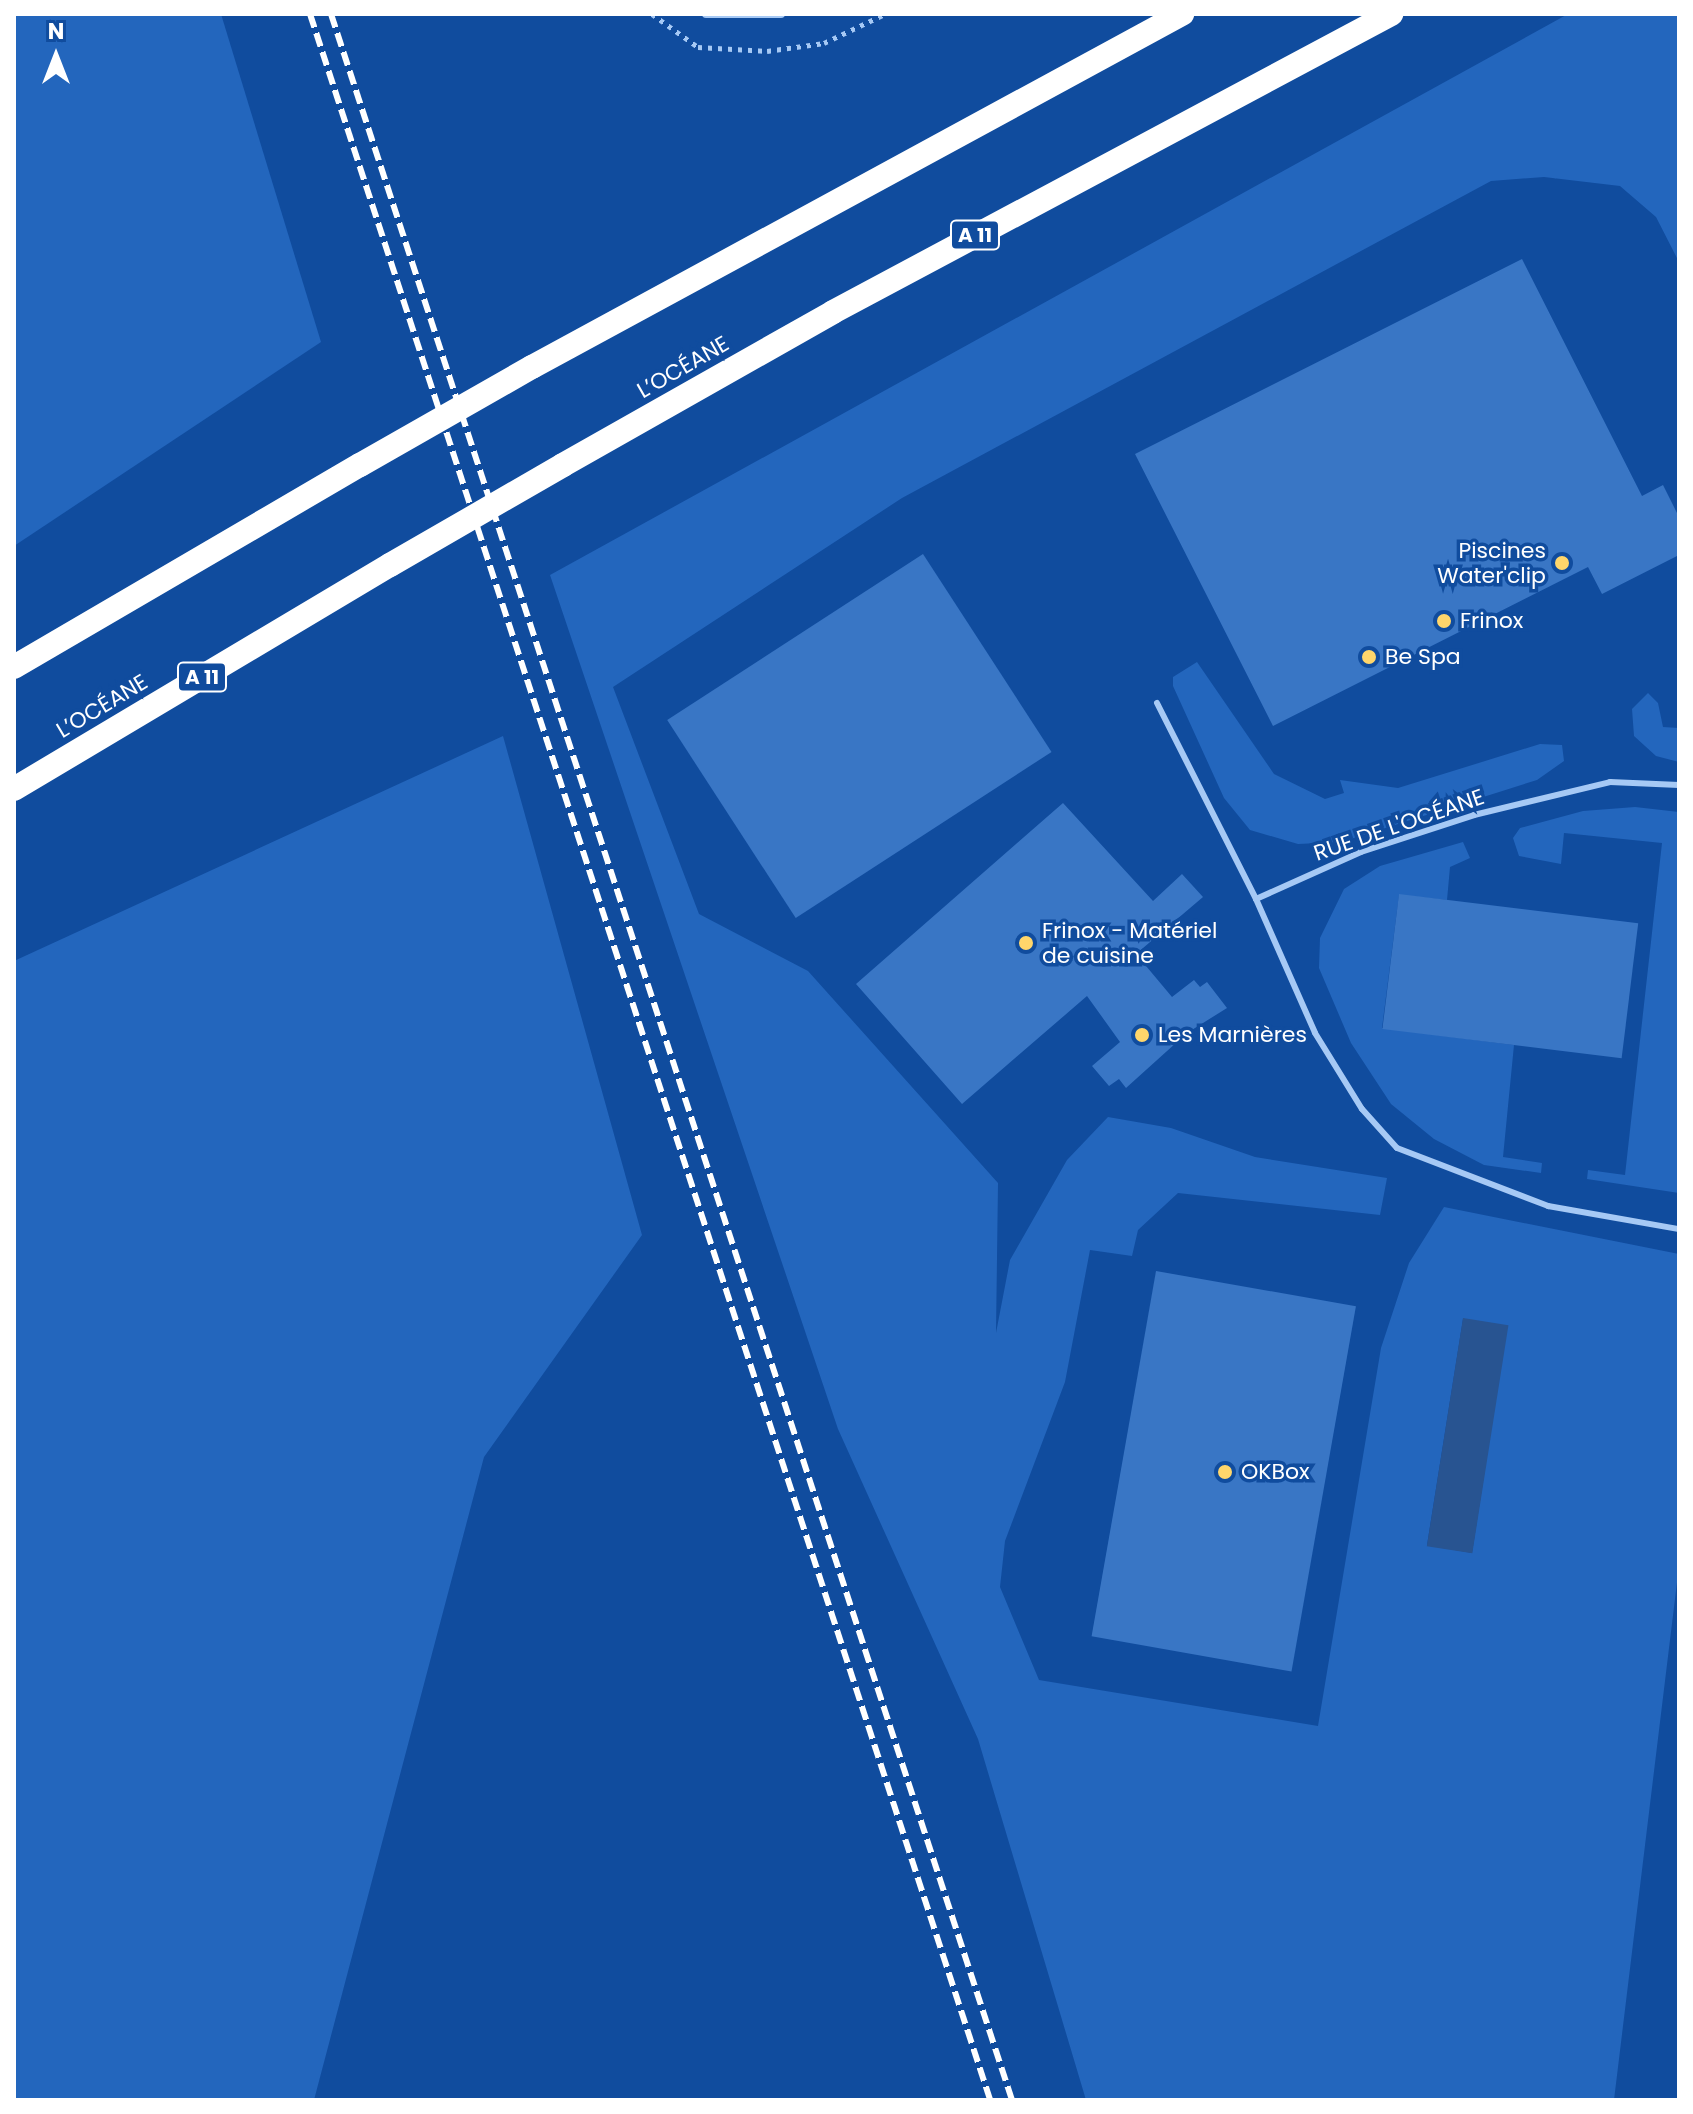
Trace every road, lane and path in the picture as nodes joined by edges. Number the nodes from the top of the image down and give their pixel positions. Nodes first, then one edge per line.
1 (706, 14) edge
2 (781, 14) edge
3 (1182, 14) edge
4 (1391, 14) edge
5 (14, 667) edge
6 (1157, 703) dead end
7 (1679, 785) edge
8 (14, 789) edge
9 (1256, 899) junction
10 (1679, 1229) edge

1 - 2 street
3 - 5 highway, bridge
4 - 8 highway, L’OCÉANE / A 11, bridge
6 - 9 lane
7 - 9 lane, RUE DE L'OCÉANE
9 - 10 lane

